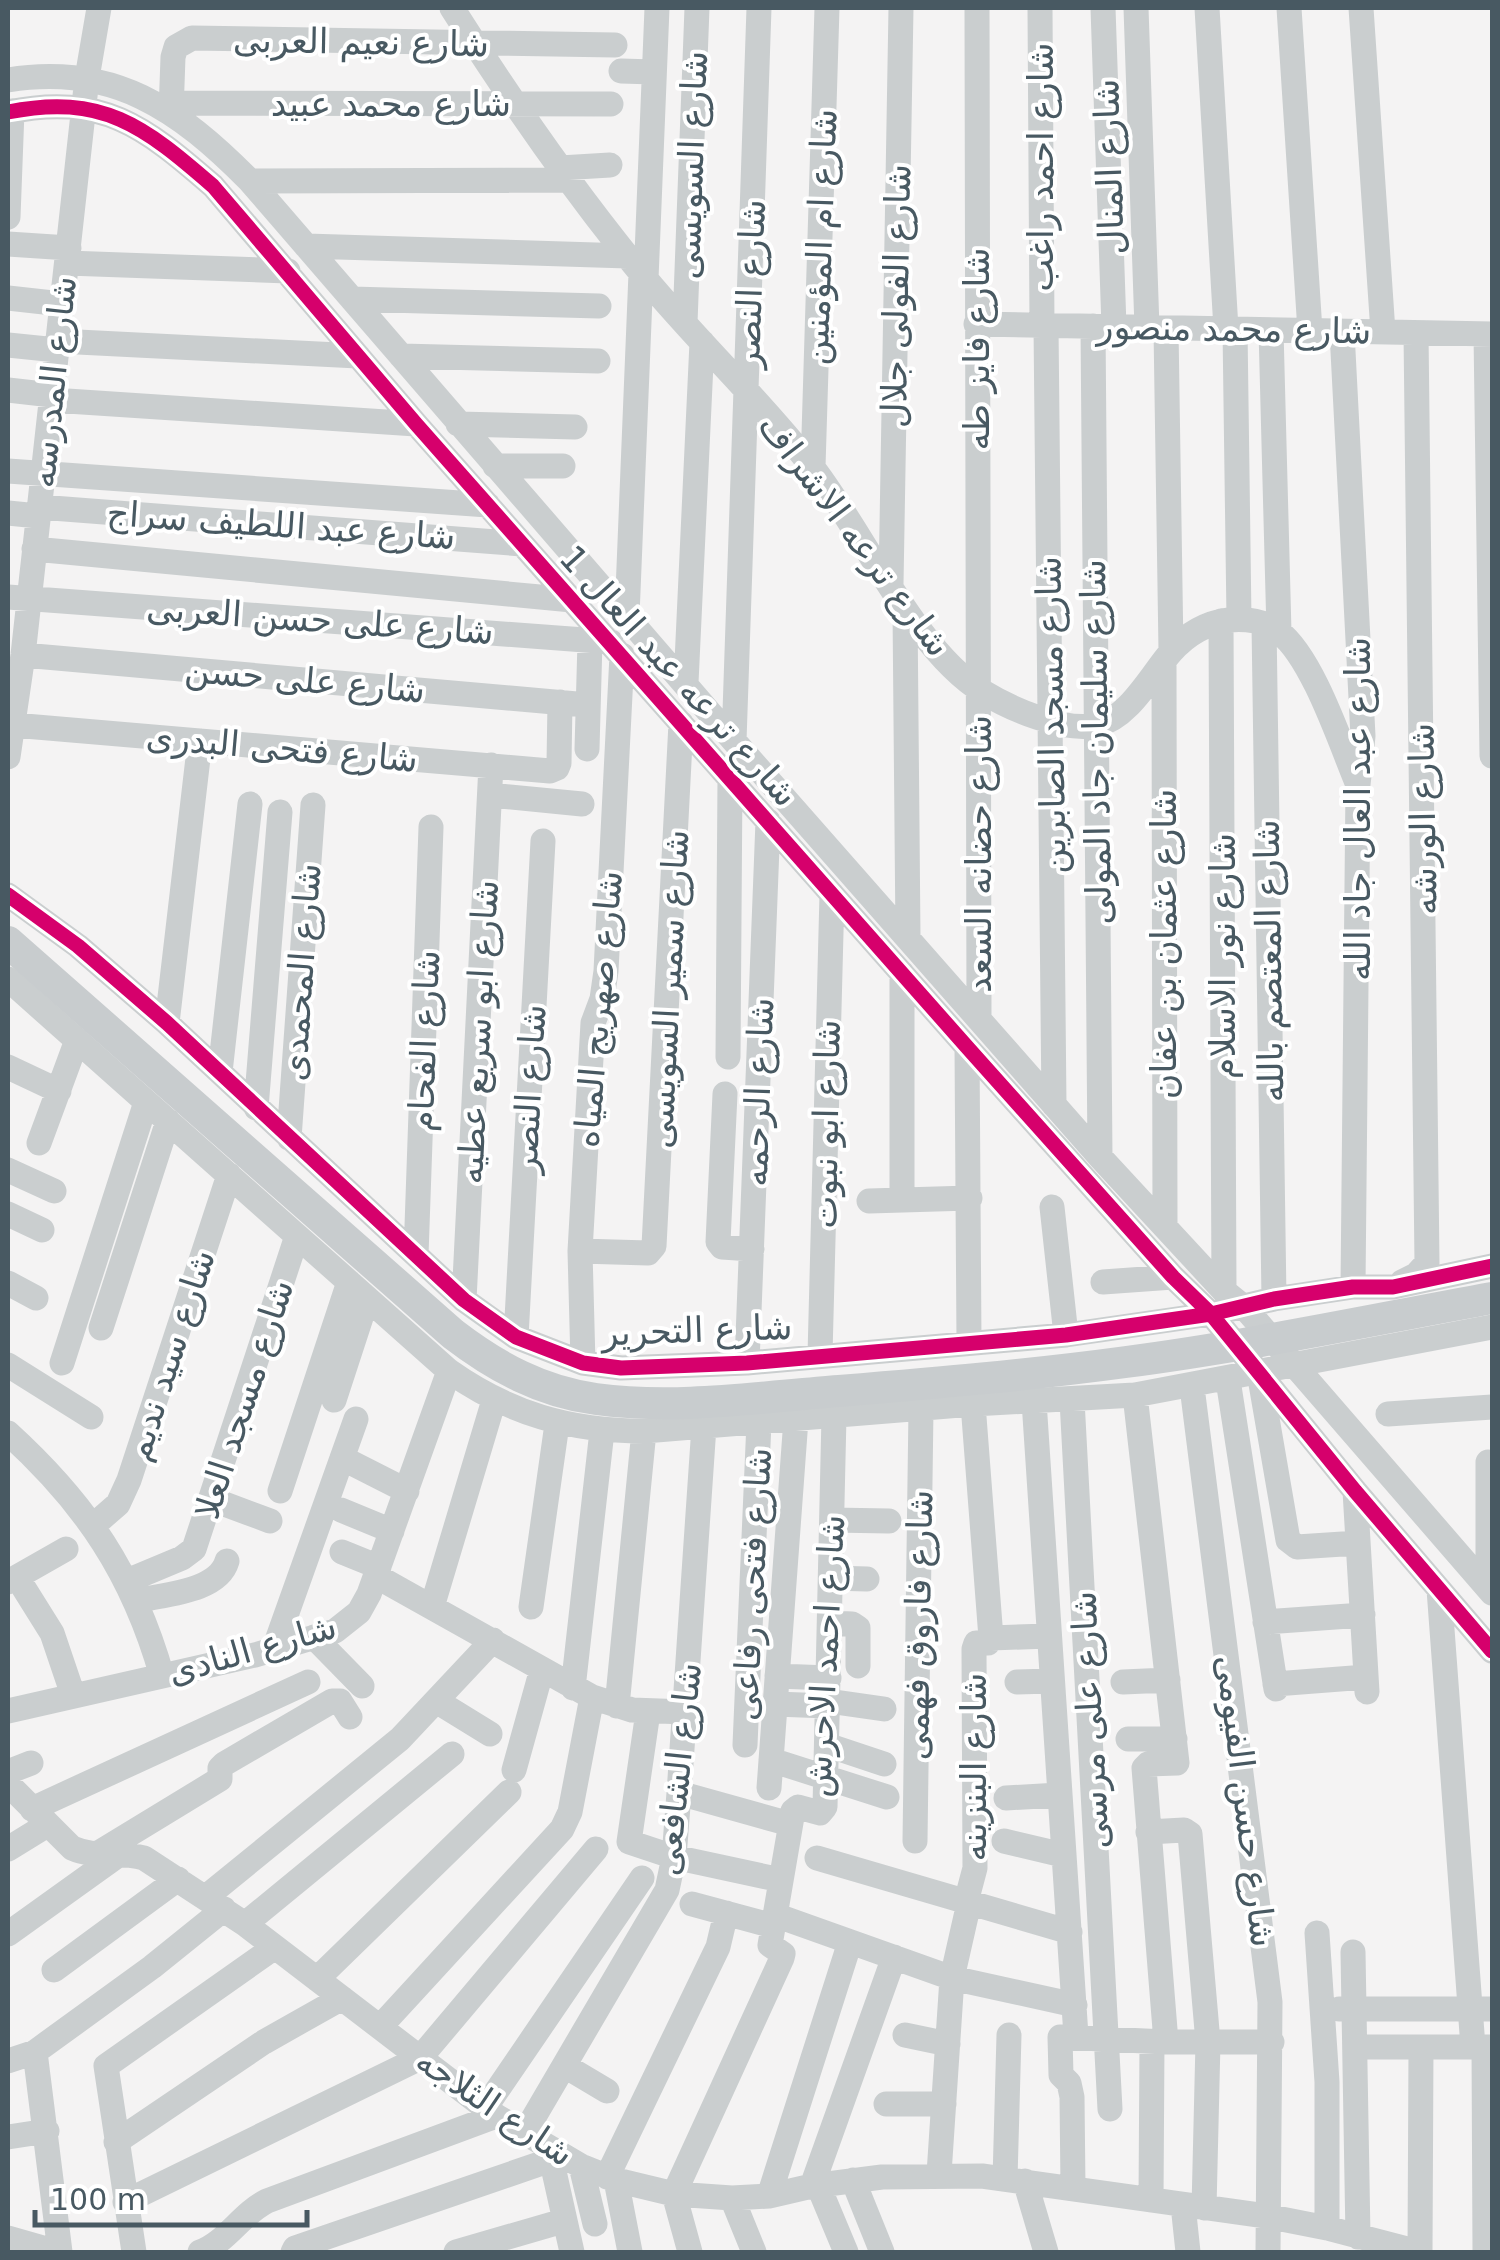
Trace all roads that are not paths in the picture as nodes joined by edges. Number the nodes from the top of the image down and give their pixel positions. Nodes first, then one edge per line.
1 (99, 8) edge
2 (452, 8) edge
3 (657, 8) edge
4 (698, 8) edge
5 (759, 8) edge
6 (828, 8) edge
7 (901, 8) edge
8 (977, 8) edge
9 (1040, 8) edge
10 (1104, 8) edge
11 (1136, 8) edge
12 (1207, 8) edge
13 (1288, 8) edge
14 (1361, 8) edge
15 (475, 44) junction
16 (615, 45) dead end
17 (621, 71) dead end
18 (654, 72) junction
19 (86, 78) junction
20 (8, 80) edge
21 (514, 104) junction
22 (611, 104) dead end
23 (84, 106) junction
24 (172, 108) junction
25 (10, 111) edge
26 (610, 165) dead end
27 (564, 174) junction
28 (250, 181) junction
29 (8, 216) edge
30 (8, 244) edge
31 (306, 246) junction
32 (68, 256) junction
33 (638, 269) junction
34 (288, 271) junction
35 (8, 298) edge
36 (352, 299) junction
37 (62, 304) junction
38 (599, 306) dead end
39 (976, 324) junction
40 (1044, 326) junction
41 (1103, 327) junction
42 (1157, 328) junction
43 (1230, 329) junction
44 (1271, 330) junction
45 (1310, 331) junction
46 (694, 332) junction
47 (1342, 332) junction
48 (1384, 332) junction
49 (1416, 332) junction
50 (1489, 334) edge
51 (8, 345) edge
52 (58, 346) junction
53 (358, 356) junction
54 (400, 356) junction
55 (598, 361) dead end
56 (8, 390) edge
57 (747, 392) junction
58 (52, 397) junction
59 (416, 424) junction
60 (458, 424) junction
61 (575, 426) dead end
62 (495, 466) junction
63 (563, 466) dead end
64 (813, 468) junction
65 (8, 471) edge
66 (43, 473) junction
67 (488, 505) junction
68 (39, 511) junction
69 (8, 513) edge
70 (522, 544) junction
71 (25, 561) edge
72 (891, 584) junction
73 (18, 597) edge
74 (572, 600) junction
75 (905, 610) junction
76 (626, 616) junction
77 (1251, 624) junction
78 (607, 646) junction
79 (1168, 656) junction
80 (16, 659) edge
81 (686, 683) junction
82 (978, 690) junction
83 (560, 702) junction
84 (588, 705) junction
85 (716, 719) junction
86 (1052, 720) junction
87 (13, 725) junction
88 (1095, 726) junction
89 (688, 730) junction
90 (200, 741) junction
91 (734, 741) junction
92 (586, 750) dead end
93 (1492, 756) edge
94 (8, 757) edge
95 (492, 765) junction
96 (730, 778) junction
97 (1358, 785) junction
98 (490, 796) junction
99 (250, 804) dead end
100 (582, 804) dead end
101 (313, 806) dead end
102 (280, 812) dead end
103 (768, 821) junction
104 (431, 828) dead end
105 (543, 841) dead end
106 (832, 894) junction
107 (8, 895) edge
108 (886, 912) junction
109 (864, 930) junction
110 (908, 936) junction
111 (8, 942) edge
112 (8, 956) edge
113 (902, 972) junction
114 (8, 979) edge
115 (978, 1018) junction
116 (167, 1024) junction
117 (77, 1040) junction
118 (967, 1047) junction
119 (728, 1057) dead end
120 (8, 1067) edge
121 (220, 1072) junction
122 (59, 1090) junction
123 (725, 1094) dead end
124 (146, 1102) junction
125 (1054, 1105) junction
126 (256, 1108) junction
127 (168, 1121) junction
128 (289, 1138) junction
129 (40, 1144) dead end
130 (1100, 1157) junction
131 (8, 1170) edge
132 (229, 1176) junction
133 (54, 1192) dead end
134 (970, 1198) junction
135 (902, 1200) junction
136 (869, 1201) dead end
137 (1052, 1206) dead end
138 (8, 1214) edge
139 (1165, 1227) junction
140 (42, 1230) dead end
141 (297, 1236) junction
142 (752, 1249) junction
143 (580, 1251) junction
144 (1492, 1253) edge
145 (416, 1255) junction
146 (1427, 1263) junction
147 (1492, 1266) edge
148 (1173, 1277) junction
149 (1103, 1282) dead end
150 (8, 1283) edge
151 (1354, 1287) junction
152 (1393, 1287) junction
153 (358, 1291) junction
154 (1224, 1291) junction
155 (36, 1298) dead end
156 (1492, 1298) edge
157 (1274, 1299) junction
158 (464, 1300) junction
159 (1244, 1308) junction
160 (1492, 1311) edge
161 (1212, 1314) junction
162 (1492, 1327) edge
163 (101, 1328) dead end
164 (1066, 1335) junction
165 (516, 1336) junction
166 (969, 1342) junction
167 (820, 1355) junction
168 (62, 1362) dead end
169 (583, 1363) junction
170 (747, 1363) junction
171 (1292, 1363) junction
172 (8, 1365) edge
173 (449, 1371) junction
174 (1259, 1373) junction
175 (1228, 1380) junction
176 (1192, 1387) junction
177 (1135, 1395) junction
178 (334, 1400) dead end
179 (494, 1400) junction
180 (1072, 1400) junction
181 (1034, 1401) junction
182 (972, 1404) junction
183 (1492, 1406) edge
184 (921, 1408) junction
185 (1388, 1414) dead end
186 (834, 1416) junction
187 (91, 1417) dead end
188 (356, 1418) dead end
189 (796, 1419) junction
190 (759, 1422) junction
191 (557, 1424) junction
192 (704, 1426) junction
193 (602, 1431) junction
194 (644, 1431) junction
195 (13, 1448) edge
196 (342, 1458) junction
197 (1488, 1462) dead end
198 (407, 1490) junction
199 (280, 1491) dead end
200 (1355, 1491) junction
201 (211, 1499) junction
202 (341, 1510) dead end
203 (832, 1520) junction
204 (270, 1521) dead end
205 (889, 1521) dead end
206 (94, 1525) junction
207 (392, 1531) junction
208 (1358, 1543) junction
209 (66, 1548) dead end
210 (342, 1552) dead end
211 (786, 1560) junction
212 (227, 1561) dead end
213 (831, 1569) junction
214 (378, 1572) junction
215 (867, 1579) dead end
216 (12, 1580) edge
217 (1439, 1589) junction
218 (132, 1591) junction
219 (1490, 1591) edge
220 (432, 1607) junction
221 (530, 1607) dead end
222 (1363, 1616) junction
223 (1264, 1622) junction
224 (830, 1623) junction
225 (1048, 1636) junction
226 (314, 1637) junction
227 (992, 1638) junction
228 (493, 1640) junction
229 (1492, 1651) edge
230 (264, 1652) junction
231 (858, 1666) dead end
232 (542, 1669) junction
233 (162, 1676) junction
234 (777, 1676) junction
235 (1168, 1680) junction
236 (1051, 1681) junction
237 (308, 1682) dead end
238 (1017, 1682) dead end
239 (1123, 1682) dead end
240 (362, 1686) dead end
241 (582, 1692) junction
242 (828, 1695) junction
243 (73, 1696) junction
244 (278, 1696) junction
245 (438, 1702) junction
246 (775, 1704) junction
247 (616, 1706) junction
248 (884, 1710) dead end
249 (8, 1711) edge
250 (648, 1712) junction
251 (686, 1712) junction
252 (350, 1717) dead end
253 (490, 1734) dead end
254 (1128, 1739) dead end
255 (1174, 1739) junction
256 (745, 1746) dead end
257 (827, 1746) junction
258 (452, 1754) dead end
259 (771, 1760) junction
260 (884, 1764) dead end
261 (826, 1778) junction
262 (8, 1784) edge
263 (769, 1788) dead end
264 (680, 1792) junction
265 (1059, 1795) junction
266 (887, 1797) dead end
267 (1006, 1798) dead end
268 (40, 1817) junction
269 (790, 1824) junction
270 (1148, 1832) junction
271 (915, 1840) dead end
272 (1004, 1841) dead end
273 (8, 1849) edge
274 (596, 1850) dead end
275 (109, 1853) junction
276 (1063, 1856) junction
277 (674, 1857) junction
278 (817, 1858) dead end
279 (642, 1878) dead end
280 (178, 1879) junction
281 (781, 1880) junction
282 (968, 1903) junction
283 (692, 1904) dead end
284 (225, 1910) junction
285 (726, 1913) junction
286 (774, 1921) junction
287 (1070, 1932) junction
288 (1317, 1932) dead end
289 (8, 1934) edge
290 (850, 1942) junction
291 (276, 1947) junction
292 (1353, 1952) dead end
293 (894, 1957) junction
294 (54, 1970) dead end
295 (952, 1978) junction
296 (317, 1979) junction
297 (342, 1998) junction
298 (1074, 2005) junction
299 (1324, 2009) junction
300 (1356, 2009) junction
301 (1482, 2009) edge
302 (380, 2027) junction
303 (905, 2035) dead end
304 (1009, 2035) dead end
305 (1076, 2036) junction
306 (1107, 2040) junction
307 (1159, 2042) junction
308 (1208, 2042) junction
309 (1272, 2042) junction
310 (948, 2044) junction
311 (1421, 2047) junction
312 (1483, 2047) edge
313 (1356, 2048) junction
314 (35, 2052) junction
315 (420, 2058) junction
316 (8, 2061) edge
317 (564, 2066) junction
318 (608, 2091) dead end
319 (886, 2104) dead end
320 (944, 2104) junction
321 (1110, 2109) dead end
322 (491, 2112) junction
323 (46, 2131) junction
324 (524, 2134) junction
325 (8, 2137) edge
326 (116, 2142) junction
327 (550, 2154) junction
328 (581, 2166) junction
329 (939, 2174) junction
330 (612, 2178) junction
331 (853, 2180) junction
332 (1015, 2180) junction
333 (815, 2186) junction
334 (1073, 2188) junction
335 (674, 2194) junction
336 (769, 2196) junction
337 (732, 2198) junction
338 (1151, 2200) junction
339 (126, 2202) junction
340 (1194, 2206) junction
341 (1266, 2216) junction
342 (563, 2221) junction
343 (595, 2224) dead end
344 (1327, 2228) junction
345 (8, 2238) edge
346 (1361, 2242) edge
347 (58, 2252) edge
348 (134, 2252) edge
349 (200, 2252) edge
350 (293, 2252) edge
351 (456, 2252) edge
352 (572, 2252) edge
353 (630, 2252) edge
354 (690, 2252) edge
355 (754, 2252) edge
356 (846, 2252) edge
357 (882, 2252) edge
358 (1046, 2252) edge
359 (1185, 2252) edge
360 (1268, 2252) edge
361 (1420, 2252) edge
362 (1485, 2252) edge

1 - 19 street, شارع المدرسه
2 - 15 street, شارع ترعه الاشراف
3 - 18 street
4 - 46 street, شارع السويسى
5 - 57 street, شارع النصر
6 - 64 street, شارع ام المؤمنين
7 - 72 street, شارع الفولى جلال
8 - 39 street, شارع فايز طه
9 - 40 street, شارع احمد راغب
10 - 41 street, شارع المنال
11 - 42 street, شارع عثمان بن عفان
12 - 43 street, شارع نور الاسلام
13 - 45 street
14 - 48 street
15 - 16 street, شارع نعيم العربى
15 - 21 street, شارع ترعه الاشراف
15 - 24 street, شارع نعيم العربى
17 - 18 street
18 - 33 street
19 - 20 street, شارع ترعه عبد العال 1
19 - 23 street, شارع المدرسه
19 - 24 street, شارع ترعه عبد العال 1
21 - 22 street, شارع محمد عبيد
21 - 24 street, شارع محمد عبيد
21 - 27 street, شارع ترعه الاشراف
23 - 25 street, شارع ترعه عبد العال 1
23 - 32 street, شارع المدرسه
23 - 34 street, شارع ترعه عبد العال 1
24 - 28 street, شارع ترعه عبد العال 1
25 - 29 street
26 - 27 street
27 - 28 street
27 - 33 street, شارع ترعه الاشراف
28 - 31 street, شارع ترعه عبد العال 1
30 - 32 street
31 - 33 street
31 - 36 street, شارع ترعه عبد العال 1
32 - 34 street
32 - 37 street, شارع المدرسه
33 - 46 street, شارع ترعه الاشراف
33 - 76 street
34 - 53 street, شارع ترعه عبد العال 1
35 - 37 street
36 - 38 street
36 - 54 street, شارع ترعه عبد العال 1
37 - 52 street, شارع المدرسه
39 - 40 street, شارع محمد منصور
39 - 82 street, شارع فايز طه
40 - 41 street, شارع محمد منصور
40 - 86 street, شارع مسجد الصابرين
41 - 42 street, شارع محمد منصور
41 - 88 street, شارع سليمان جاد المولى
42 - 43 street, شارع محمد منصور
42 - 79 street, شارع عثمان بن عفان
43 - 44 street, شارع محمد منصور
43 - 77 street, شارع نور الاسلام
44 - 45 street, شارع محمد منصور
44 - 77 street
45 - 47 street, شارع محمد منصور
46 - 57 street, شارع ترعه الاشراف
46 - 81 street, شارع السويسى
47 - 48 street, شارع محمد منصور
47 - 97 street, شارع عبد العال جاد الله
48 - 49 street, شارع محمد منصور
49 - 50 street, شارع محمد منصور
49 - 146 street, شارع الورشه
50 - 93 street
51 - 52 street
52 - 53 street
52 - 58 street, شارع المدرسه
53 - 59 street, شارع ترعه عبد العال 1
54 - 55 street
54 - 60 street, شارع ترعه عبد العال 1
56 - 58 street
57 - 64 street, شارع ترعه الاشراف
57 - 91 street, شارع النصر
58 - 59 street
58 - 66 street, شارع المدرسه
59 - 67 street, شارع ترعه عبد العال 1
60 - 61 street
60 - 62 street, شارع ترعه عبد العال 1
62 - 63 street
62 - 76 street, شارع ترعه عبد العال 1
64 - 72 street, شارع ترعه الاشراف
65 - 66 street
66 - 67 street
66 - 68 street, شارع المدرسه
67 - 70 street, شارع ترعه عبد العال 1
68 - 69 street, شارع عبد اللطيف سراج
68 - 70 street, شارع عبد اللطيف سراج
68 - 71 street, شارع المدرسه
70 - 74 street, شارع ترعه عبد العال 1
71 - 73 street, شارع المدرسه
71 - 74 street
72 - 75 street, شارع ترعه الاشراف
73 - 78 street, شارع على حسن العربى
73 - 80 street, شارع المدرسه
74 - 78 street, شارع ترعه عبد العال 1
75 - 82 street, شارع ترعه الاشراف
75 - 110 street
76 - 81 street, شارع ترعه عبد العال 1
77 - 79 street
77 - 97 street
77 - 154 street, شارع نور الاسلام
77 - 157 street, شارع المعتصم بالله
78 - 84 street
78 - 89 street, شارع ترعه عبد العال 1
78 - 143 street, شارع صهريج المياه
79 - 88 street
79 - 139 street, شارع عثمان بن عفان
80 - 83 street, شارع على حسن
80 - 87 street, شارع المدرسه
81 - 85 street, شارع ترعه عبد العال 1
82 - 86 street, شارع ترعه الاشراف
82 - 115 street, شارع حضانه السعد
83 - 84 street, شارع على حسن
83 - 95 street, شارع فتحى البدرى
84 - 92 street
85 - 89 street
85 - 91 street, شارع ترعه عبد العال 1
86 - 88 street, شارع ترعه الاشراف
86 - 125 street, شارع مسجد الصابرين
87 - 90 street, شارع فتحى البدرى
87 - 94 street, شارع المدرسه
88 - 130 street, شارع سليمان جاد المولى
89 - 96 street, شارع ترعه عبد العال 1
89 - 143 street, شارع سمير السويسى
90 - 95 street, شارع فتحى البدرى
90 - 116 street
91 - 108 street, شارع ترعه عبد العال 1
95 - 98 street, شارع ابو سريع عطيه
96 - 103 street, شارع ترعه عبد العال 1
96 - 119 street
97 - 151 street, شارع عبد العال جاد الله
98 - 100 street
98 - 158 street, شارع ابو سريع عطيه
99 - 121 street
101 - 128 street, شارع المحمدى
102 - 126 street
103 - 106 street, شارع ترعه عبد العال 1
103 - 142 street, شارع الرحمه
104 - 145 street, شارع الفحام
105 - 165 street, شارع النصر
106 - 109 street, شارع ترعه عبد العال 1
106 - 167 street, شارع ابو نبوت
107 - 116 street, شارع التحرير
108 - 109 street
108 - 110 street, شارع ترعه عبد العال 1
109 - 113 street, شارع ترعه عبد العال 1
110 - 115 street, شارع ترعه عبد العال 1
111 - 156 main road, bridge
112 - 160 main road
113 - 118 street, شارع ترعه عبد العال 1
113 - 135 street
114 - 117 street
115 - 125 street, شارع ترعه عبد العال 1
116 - 121 street, شارع التحرير
117 - 122 street
117 - 124 street
118 - 134 street
118 - 148 street, شارع ترعه عبد العال 1
120 - 122 street
121 - 126 street, شارع التحرير
122 - 129 street
123 - 142 street
124 - 127 street
124 - 168 street
125 - 130 street, شارع ترعه عبد العال 1
126 - 128 street, شارع التحرير
127 - 132 street
127 - 163 street
128 - 145 street, شارع التحرير
130 - 139 street, شارع ترعه عبد العال 1
131 - 133 street
132 - 141 street
132 - 206 street, شارع سيد نديم
134 - 135 street
134 - 166 street
135 - 136 street
137 - 164 street
138 - 140 street
139 - 154 street, شارع ترعه عبد العال 1
141 - 153 street
141 - 201 street, شارع مسجد العلا
142 - 170 street, شارع الرحمه
143 - 169 street, شارع صهريج المياه
144 - 146 street
145 - 158 street, شارع التحرير
146 - 152 street
147 - 152 street, شارع التحرير
148 - 149 street
148 - 161 street, شارع ترعه عبد العال 1
150 - 155 street
151 - 152 street, شارع التحرير
151 - 157 street, شارع التحرير
153 - 173 street
153 - 178 street
153 - 199 street
154 - 159 street, شارع ترعه عبد العال 1
157 - 159 street, شارع التحرير
158 - 165 street, شارع التحرير
159 - 161 street, شارع التحرير
159 - 171 street, شارع ترعه عبد العال 1
161 - 164 street, شارع التحرير
161 - 174 street, شارع ترعه عبد العال 1
162 - 171 street
164 - 166 street, شارع التحرير
165 - 169 street, شارع التحرير
166 - 167 street, شارع التحرير
167 - 170 street, شارع التحرير
169 - 170 street, شارع التحرير
171 - 174 street
171 - 219 street, شارع ترعه عبد العال 1
172 - 187 street
173 - 179 street
173 - 198 street, شارع النادى
174 - 175 street
174 - 200 street, شارع ترعه عبد العال 1
174 - 208 street
175 - 176 street
175 - 223 street
176 - 177 street
176 - 309 street, شارع حسن الفيومى
177 - 180 street
177 - 235 street
179 - 191 street
179 - 220 street
180 - 181 street
180 - 306 street, شارع على مرسى
181 - 182 street
181 - 225 street
182 - 184 street
182 - 227 street, شارع البنزينه
183 - 185 street
184 - 186 street
184 - 271 street, شارع فاروق فهمى
186 - 189 street
186 - 203 street, شارع احمد الاحرش
188 - 196 street
189 - 190 street
189 - 211 street
190 - 192 street
190 - 256 street, شارع فتحى رفاعى
191 - 193 street
191 - 221 street
192 - 194 street
192 - 251 street, شارع الشافعى
193 - 194 street
193 - 241 street
194 - 247 street
195 - 206 street
196 - 198 street
196 - 230 street
197 - 219 street
198 - 207 street, شارع النادى
200 - 208 street
200 - 217 street, شارع ترعه عبد العال 1
201 - 204 street
201 - 218 street, شارع مسجد العلا
202 - 207 street
203 - 205 street
203 - 213 street, شارع احمد الاحرش
206 - 218 street
207 - 214 street, شارع النادى
208 - 222 street
209 - 216 street
210 - 214 street
211 - 213 street
211 - 234 street
212 - 218 street
213 - 215 street
213 - 224 street, شارع احمد الاحرش
214 - 220 street
214 - 226 street, شارع النادى
216 - 243 street
217 - 229 street, شارع ترعه عبد العال 1
217 - 301 street
218 - 233 street
220 - 228 street
222 - 223 street
222 - 223 street
224 - 231 street
224 - 242 street, شارع احمد الاحرش
225 - 227 street
225 - 236 street
226 - 230 street, شارع النادى
226 - 240 street
227 - 282 street, شارع البنزينه
228 - 232 street
228 - 245 street
230 - 233 street, شارع النادى
230 - 244 street
232 - 241 street
232 - 296 street
233 - 243 street, شارع النادى
234 - 242 street
234 - 246 street
235 - 239 street
235 - 255 street
236 - 238 street
236 - 265 street
237 - 244 street
241 - 247 street
241 - 302 street
242 - 246 street
242 - 248 street
242 - 257 street, شارع احمد الاحرش
243 - 249 street, شارع النادى
244 - 268 street
245 - 253 street
245 - 284 street
246 - 259 street
247 - 250 street
250 - 251 street
250 - 277 street
251 - 264 street, شارع الشافعى
252 - 275 street
254 - 255 street
255 - 270 street
257 - 260 street
257 - 261 street, شارع احمد الاحرش
258 - 284 street
259 - 261 street
259 - 263 street
261 - 266 street
261 - 269 street, شارع احمد الاحرش
262 - 268 street, شارع الثلاجه
264 - 269 street
264 - 277 street, شارع الشافعى
265 - 267 street
265 - 276 street
268 - 273 street
268 - 275 street, شارع الثلاجه
269 - 281 street, شارع احمد الاحرش
270 - 307 street
270 - 308 street
272 - 276 street
274 - 315 street
275 - 280 street, شارع الثلاجه
275 - 289 street
276 - 287 street
277 - 281 street
277 - 317 street, شارع الشافعى
278 - 282 street
279 - 322 street
280 - 284 street, شارع الثلاجه
280 - 294 street
281 - 286 street, شارع احمد الاحرش
282 - 287 street
282 - 295 street
283 - 285 street
284 - 291 street, شارع الثلاجه
284 - 314 street
285 - 286 street
285 - 330 street
286 - 290 street
286 - 335 street, شارع احمد الاحرش
287 - 298 street
288 - 299 street
290 - 293 street
290 - 336 street
291 - 296 street, شارع الثلاجه
291 - 326 street
292 - 300 street
293 - 295 street
293 - 333 street
295 - 298 street
295 - 310 street
296 - 297 street, شارع الثلاجه
297 - 302 street, شارع الثلاجه
297 - 326 street
298 - 305 street
299 - 300 street
299 - 344 street
300 - 301 street
300 - 313 street
301 - 312 street
302 - 315 street, شارع الثلاجه
303 - 310 street
304 - 332 street
305 - 306 street
305 - 334 street
306 - 307 street
306 - 321 street, شارع على مرسى
307 - 308 street
307 - 338 street
308 - 309 street
308 - 340 street
309 - 341 street, شارع حسن الفيومى
310 - 320 street
311 - 312 street
311 - 313 street
311 - 361 street
312 - 362 street
313 - 346 street
314 - 316 street
314 - 323 street
315 - 322 street, شارع الثلاجه
315 - 339 street
317 - 318 street
317 - 324 street, شارع الشافعى
319 - 320 street
320 - 329 street
322 - 324 street, شارع الثلاجه
322 - 349 street
323 - 325 street
323 - 347 street
324 - 327 street, شارع الثلاجه
326 - 339 street
327 - 328 street, شارع الثلاجه
327 - 342 street
327 - 350 street
328 - 330 street, شارع الثلاجه
328 - 343 street
329 - 331 street, شارع الثلاجه
329 - 332 street, شارع الثلاجه
330 - 335 street, شارع الثلاجه
330 - 353 street
331 - 333 street, شارع الثلاجه
331 - 357 street
332 - 334 street, شارع الثلاجه
332 - 358 street
333 - 336 street, شارع الثلاجه
333 - 356 street
334 - 338 street, شارع الثلاجه
335 - 337 street, شارع الثلاجه
335 - 354 street
336 - 337 street, شارع الثلاجه
337 - 355 street
338 - 340 street, شارع الثلاجه
339 - 348 street
340 - 341 street, شارع الثلاجه
340 - 359 street
341 - 344 street, شارع الثلاجه
341 - 360 street, شارع حسن الفيومى
342 - 351 street
342 - 352 street
344 - 346 street, شارع الثلاجه
345 - 347 street
346 - 361 street, شارع الثلاجه

